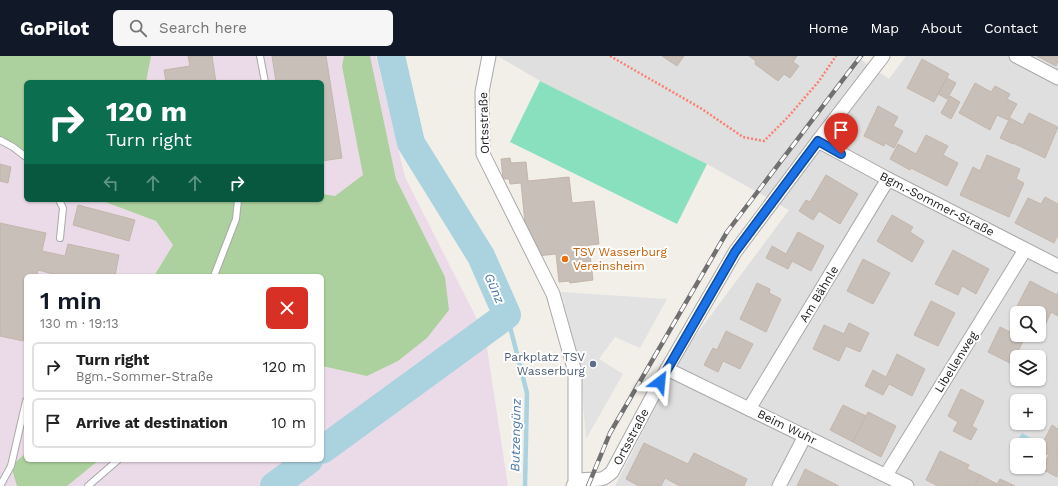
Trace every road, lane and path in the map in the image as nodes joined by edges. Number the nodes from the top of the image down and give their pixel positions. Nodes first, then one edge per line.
1 (260, 56) edge
2 (489, 56) edge
3 (610, 56) edge
4 (836, 56) edge
5 (884, 56) edge
6 (1016, 56) edge
7 (1058, 78) edge
8 (265, 80) edge
9 (0, 140) edge
10 (818, 141) junction
11 (24, 155) edge
12 (888, 179) junction
13 (60, 202) edge
14 (238, 202) edge
15 (60, 238) dead end
16 (1025, 250) junction
17 (1058, 266) edge
18 (215, 274) edge
19 (667, 369) junction
20 (749, 409) junction
21 (24, 410) edge
22 (805, 436) junction
23 (116, 462) edge
24 (886, 475) junction
25 (607, 482) edge
26 (574, 485) edge
27 (0, 486) edge
28 (88, 486) edge
29 (779, 486) edge
30 (907, 486) edge

1 - 8 lane
2 - 26 street, Ortsstraße
3 - 4 path
5 - 10 street, Ortsstraße
6 - 7 street
9 - 11 lane
10 - 12 street, Bgm.-Sommer-Straße
10 - 19 street, Ortsstraße
12 - 16 street, Bgm.-Sommer-Straße
12 - 20 street, Am Bähnle
13 - 15 lane
14 - 18 lane
16 - 17 street, Bgm.-Sommer-Straße
16 - 24 street, Libellenweg
19 - 20 street, Beim Wuhr
19 - 25 street, Ortsstraße
20 - 22 street, Beim Wuhr
21 - 27 lane
22 - 24 street, Beim Wuhr
22 - 29 street
23 - 28 lane
24 - 30 street, Beim Wuhr
25 - 26 street, Ortsstraße

